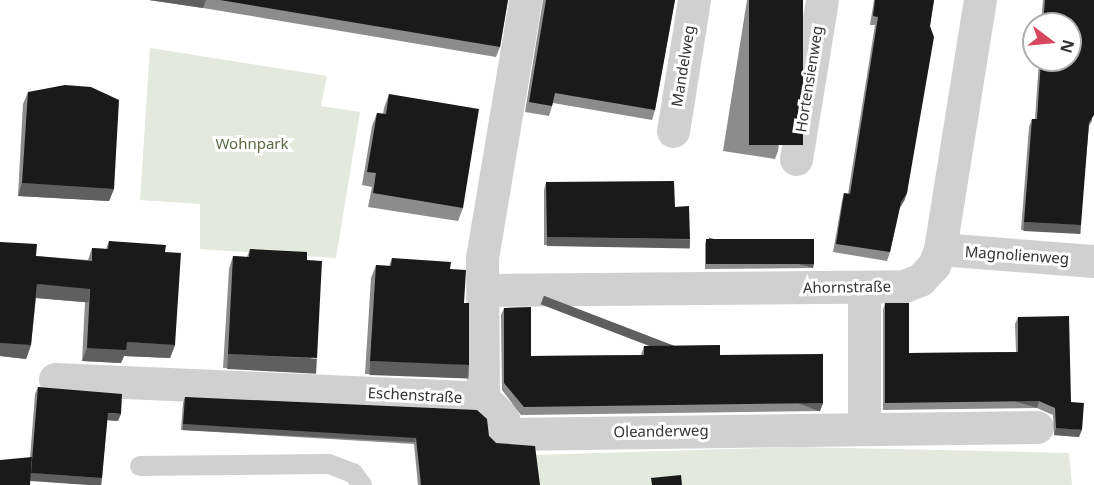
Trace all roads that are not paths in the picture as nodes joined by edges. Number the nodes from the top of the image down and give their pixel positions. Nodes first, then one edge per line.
1 (525, 0) edge
2 (694, 0) edge
3 (822, 0) edge
4 (980, 0) edge
5 (673, 131) dead end
6 (796, 159) dead end
7 (940, 249) junction
8 (1094, 261) edge
9 (864, 287) junction
10 (483, 290) junction
11 (55, 379) dead end
12 (483, 398) junction
13 (864, 427) junction
14 (1037, 427) dead end
15 (140, 466) dead end
16 (362, 485) edge

1 - 10 street, Eschenstraße
2 - 5 street, Mandelweg
3 - 6 street, Hortensienweg
4 - 7 street, Ahornstraße
7 - 8 street, Magnolienweg
7 - 9 street, Ahornstraße
9 - 10 street, Ahornstraße
9 - 13 street
10 - 12 street, Eschenstraße
11 - 12 street, Eschenstraße
12 - 13 street, Oleanderweg
13 - 14 street, Oleanderweg
15 - 16 lane

